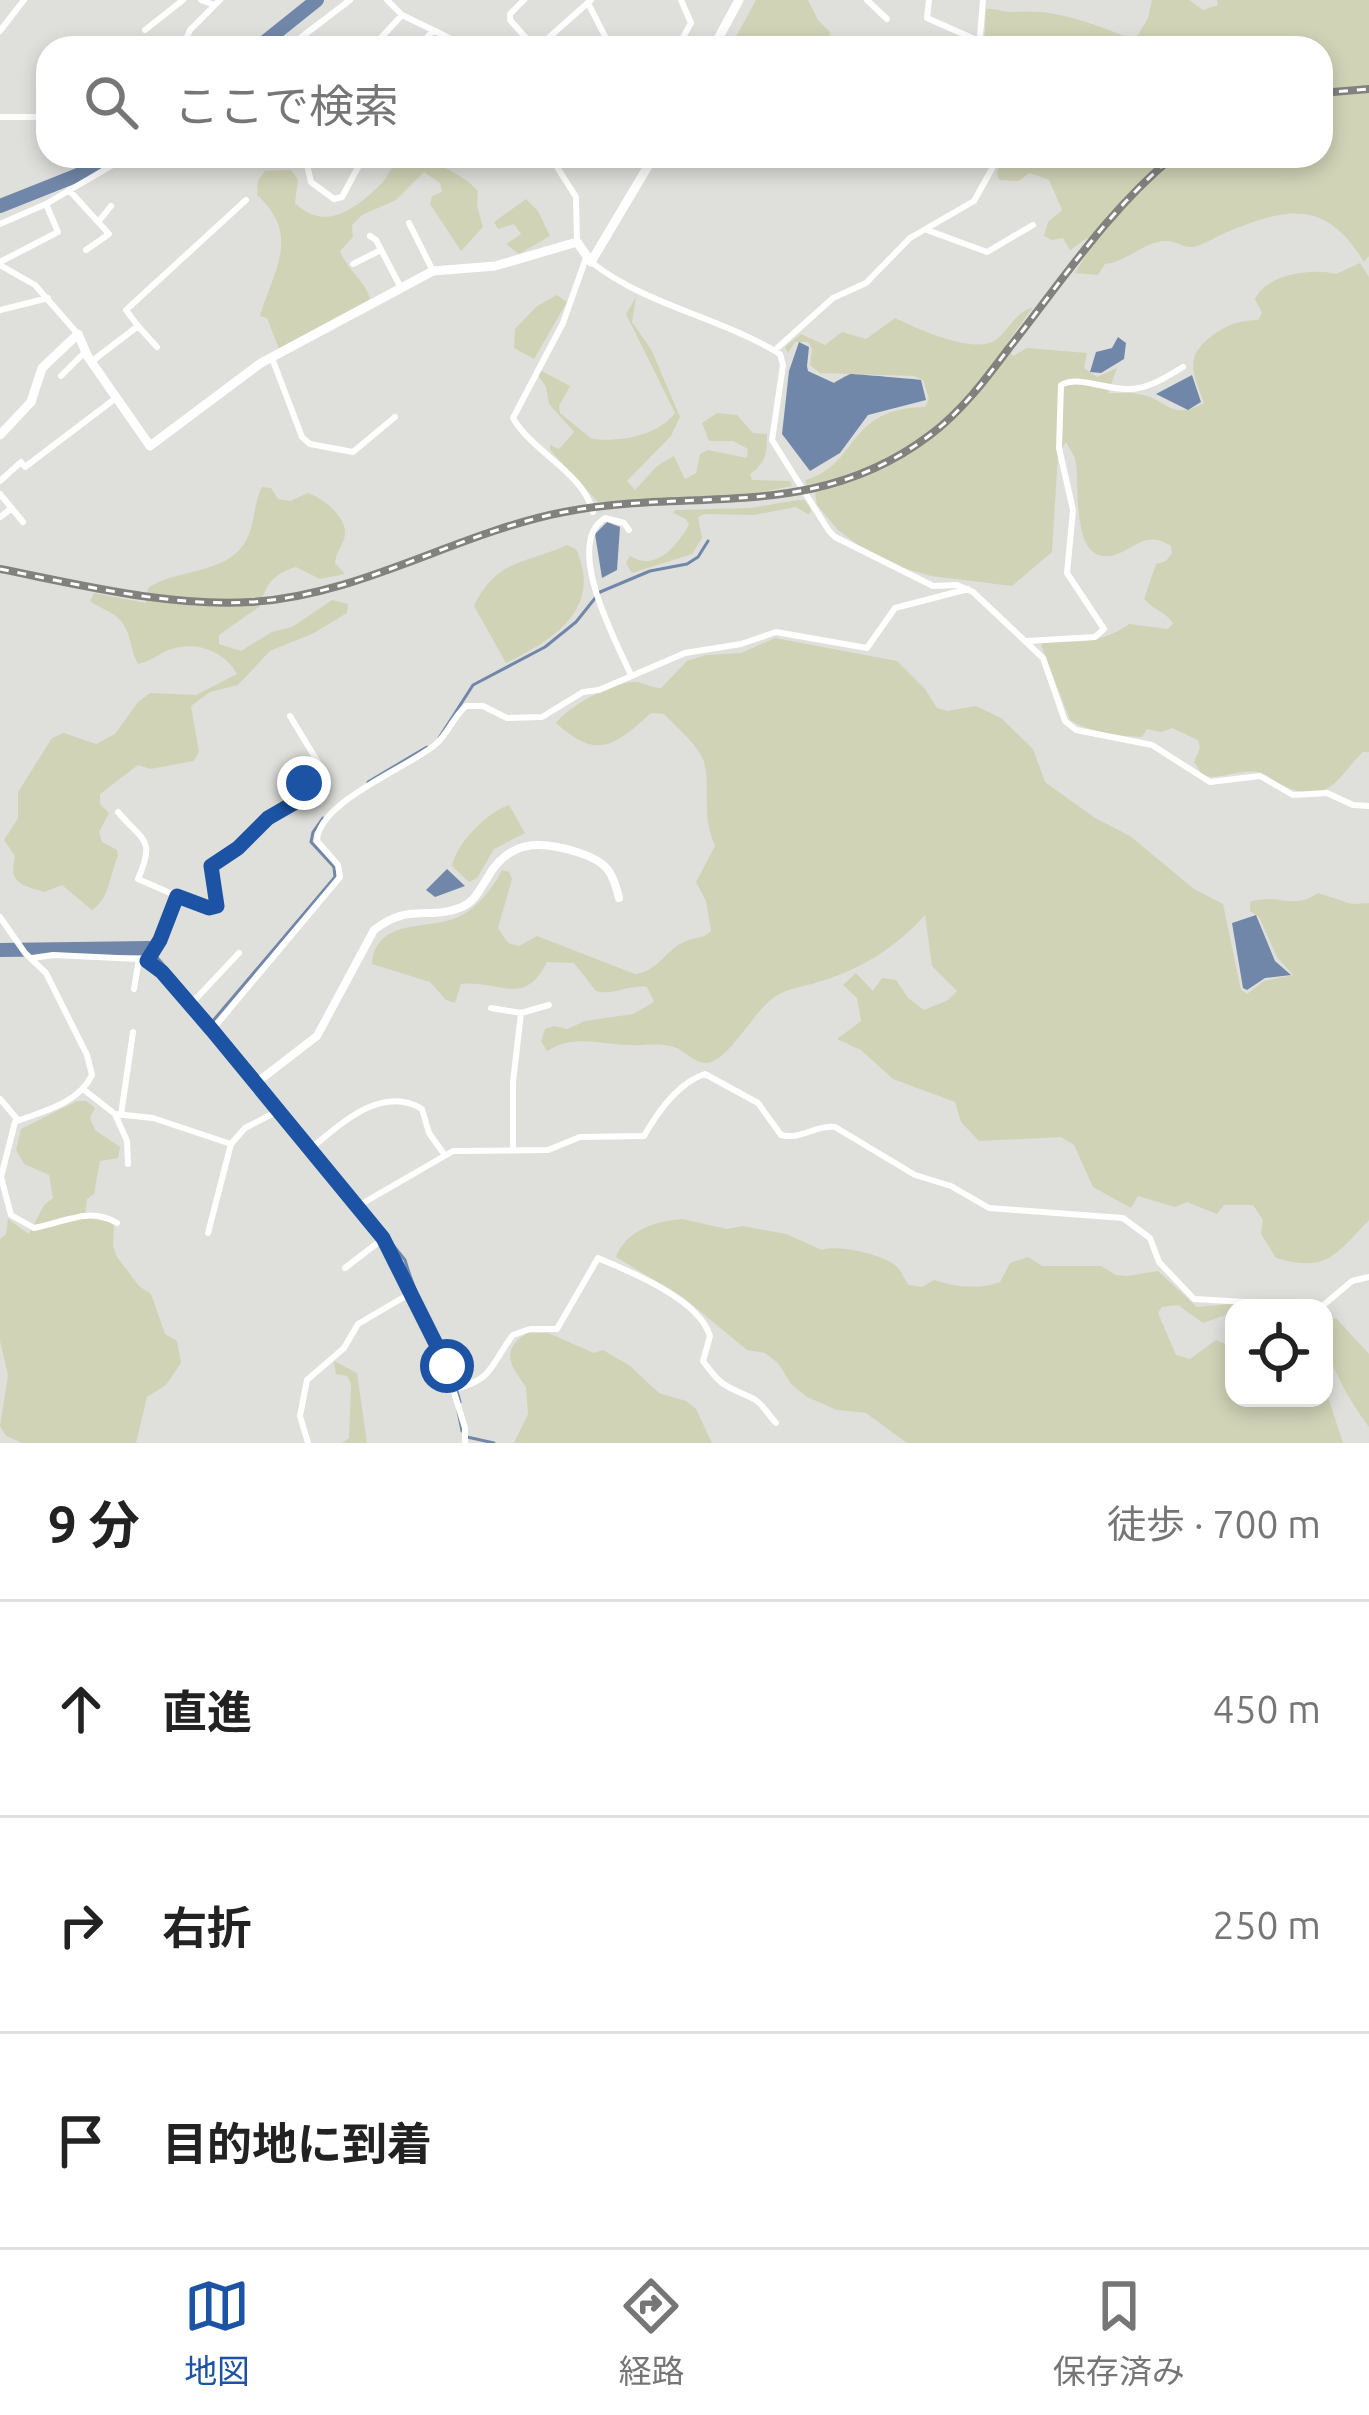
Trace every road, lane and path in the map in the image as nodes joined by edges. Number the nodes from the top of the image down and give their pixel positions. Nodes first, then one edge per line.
1 (24, 0) edge
2 (183, 0) edge
3 (201, 0) edge
4 (350, 0) edge
5 (387, 0) edge
6 (524, 0) edge
7 (739, 0) edge
8 (867, 0) edge
9 (929, 0) edge
10 (983, 0) edge
11 (588, 1) edge
12 (682, 1) edge
13 (217, 3) edge
14 (402, 15) junction
15 (887, 19) dead end
16 (145, 30) dead end
17 (0, 31) edge
18 (433, 31) junction
19 (552, 35) edge
20 (187, 36) edge
21 (303, 36) edge
22 (382, 36) edge
23 (428, 36) edge
24 (444, 36) edge
25 (525, 36) edge
26 (604, 36) edge
27 (684, 36) edge
28 (720, 36) edge
29 (962, 36) edge
30 (980, 36) edge
31 (0, 117) edge
32 (36, 117) edge
33 (107, 168) edge
34 (307, 168) edge
35 (356, 168) edge
36 (558, 168) edge
37 (646, 168) edge
38 (995, 168) edge
39 (69, 190) junction
40 (246, 200) dead end
41 (46, 204) junction
42 (111, 206) dead end
43 (99, 221) junction
44 (0, 224) edge
45 (409, 224) dead end
46 (1033, 225) dead end
47 (927, 230) junction
48 (370, 236) dead end
49 (577, 242) junction
50 (86, 250) dead end
51 (381, 250) junction
52 (589, 260) junction
53 (0, 263) edge
54 (353, 264) dead end
55 (433, 271) junction
56 (401, 288) junction
57 (47, 298) junction
58 (0, 310) edge
59 (138, 326) junction
60 (78, 334) junction
61 (157, 347) dead end
62 (775, 350) junction
63 (88, 357) junction
64 (272, 358) junction
65 (1184, 367) dead end
66 (61, 376) dead end
67 (116, 398) junction
68 (395, 417) dead end
69 (0, 436) edge
70 (0, 481) edge
71 (0, 494) edge
72 (12, 508) junction
73 (593, 512) junction
74 (0, 518) edge
75 (605, 518) junction
76 (23, 522) dead end
77 (596, 524) junction
78 (629, 530) dead end
79 (968, 590) junction
80 (1028, 641) junction
81 (631, 675) junction
82 (290, 716) dead end
83 (1369, 806) edge
84 (118, 812) dead end
85 (177, 896) junction
86 (619, 898) dead end
87 (0, 917) edge
88 (238, 953) dead end
89 (32, 958) junction
90 (143, 960) junction
91 (134, 989) dead end
92 (190, 1005) junction
93 (549, 1005) dead end
94 (491, 1008) dead end
95 (521, 1013) junction
96 (212, 1030) junction
97 (133, 1032) dead end
98 (256, 1083) junction
99 (83, 1089) junction
100 (0, 1099) edge
101 (278, 1111) junction
102 (118, 1114) junction
103 (18, 1120) junction
104 (231, 1144) junction
105 (310, 1149) junction
106 (513, 1149) junction
107 (444, 1154) junction
108 (128, 1164) dead end
109 (358, 1206) junction
110 (117, 1223) dead end
111 (208, 1233) dead end
112 (383, 1238) junction
113 (345, 1268) dead end
114 (1369, 1277) edge
115 (411, 1293) junction
116 (1225, 1299) edge
117 (1331, 1299) edge
118 (453, 1389) junction
119 (776, 1424) dead end
120 (308, 1443) edge
121 (465, 1443) edge

1 - 17 street
2 - 16 street
3 - 13 street
4 - 21 street
5 - 14 street
6 - 25 street
7 - 28 main road
8 - 15 street
9 - 29 street
10 - 30 street
11 - 19 street
11 - 26 street
12 - 27 street
13 - 20 street
14 - 18 street
14 - 22 street
18 - 23 street
18 - 24 street
31 - 32 street
33 - 39 street
34 - 35 street
36 - 49 street
37 - 52 main road
38 - 47 street
39 - 41 street
39 - 43 street
40 - 59 street
41 - 44 street
41 - 53 street
42 - 43 street
43 - 50 street
45 - 55 street
46 - 47 street
47 - 62 street
48 - 51 street
49 - 52 main road
49 - 55 main road
51 - 54 street
51 - 56 street
52 - 62 street
52 - 73 street
53 - 57 street
55 - 56 main road
56 - 64 main road
57 - 58 street
57 - 60 street
59 - 61 street
59 - 63 street
60 - 63 main road
60 - 69 main road
62 - 79 street
63 - 66 street
63 - 67 main road
64 - 67 main road
64 - 68 street
65 - 80 street
67 - 70 street
71 - 72 street
72 - 74 street
72 - 76 street
73 - 75 street
73 - 77 street
75 - 77 street
75 - 78 street
77 - 81 street
79 - 80 street
79 - 81 street
80 - 83 street
81 - 96 street
82 - 85 street
84 - 85 street
85 - 90 street
86 - 98 street
87 - 89 street
88 - 92 street
89 - 90 street
89 - 99 street
90 - 91 street
90 - 92 street
92 - 96 street
93 - 95 street
94 - 95 street
95 - 106 street
96 - 98 street
97 - 102 street
98 - 101 street
99 - 102 street
99 - 103 street
100 - 103 street
101 - 104 street
101 - 105 street
102 - 104 street
102 - 108 street
103 - 110 street
104 - 111 street
105 - 107 street
105 - 109 street
106 - 107 street
106 - 116 street
107 - 109 street
109 - 112 street
112 - 113 street
112 - 115 street
114 - 117 street
115 - 118 street
115 - 120 street
118 - 119 street
118 - 121 street

